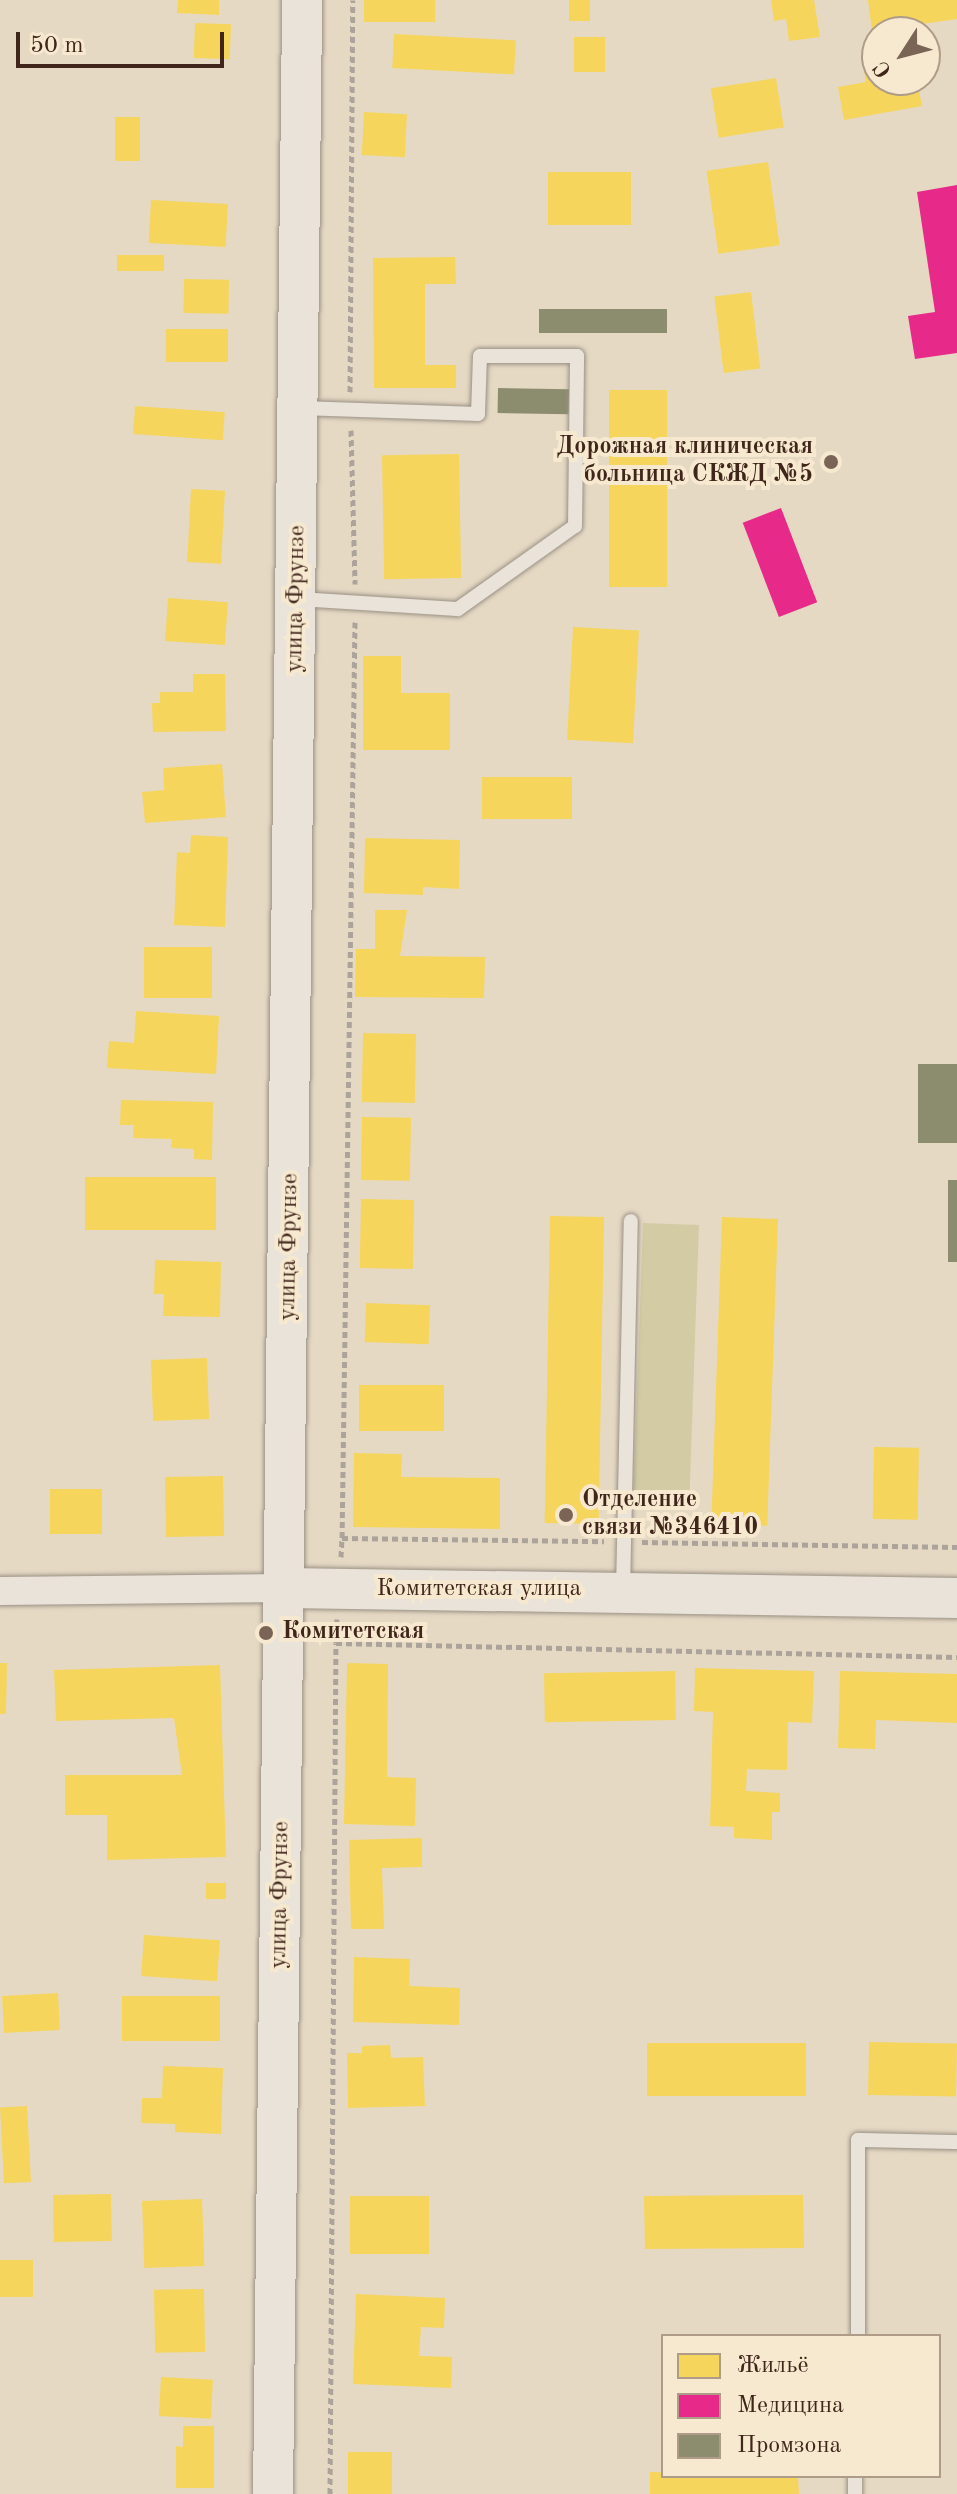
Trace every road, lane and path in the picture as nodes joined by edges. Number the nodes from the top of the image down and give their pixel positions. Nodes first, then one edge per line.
1 (302, 0) edge
2 (353, 0) edge
3 (299, 408) junction
4 (350, 409) junction
5 (297, 599) junction
6 (355, 603) junction
7 (631, 1221) dead end
8 (624, 1542) junction
9 (957, 1547) edge
10 (286, 1588) junction
11 (0, 1591) edge
12 (623, 1591) junction
13 (957, 1598) edge
14 (957, 1657) edge
15 (957, 2142) edge
16 (858, 2334) edge
17 (273, 2494) edge
18 (330, 2494) edge

1 - 3 street, улица Фрунзе
2 - 4 path
3 - 4 lane
3 - 5 street, улица Фрунзе
4 - 6 path
4 - 6 lane
5 - 6 lane
5 - 10 street, улица Фрунзе
6 - 8 path
7 - 8 lane
8 - 9 path
8 - 12 lane
10 - 11 street, Комитетская улица
10 - 12 street, Комитетская улица
10 - 17 street, улица Фрунзе
12 - 13 street, Комитетская улица
14 - 18 path
15 - 16 lane

